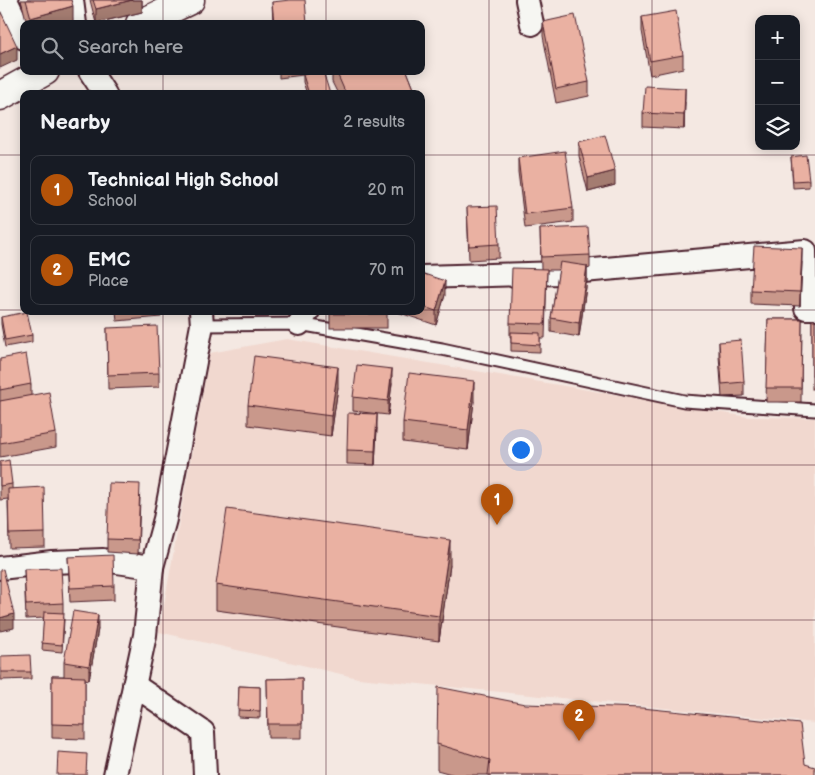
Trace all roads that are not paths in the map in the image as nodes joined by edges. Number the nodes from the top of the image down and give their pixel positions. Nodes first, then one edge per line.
1 (6, 0) edge
2 (72, 0) edge
3 (190, 0) edge
4 (527, 0) edge
5 (74, 20) edge
6 (148, 20) edge
7 (532, 24) dead end
8 (20, 30) edge
9 (36, 75) edge
10 (93, 75) edge
11 (102, 90) edge
12 (0, 96) edge
13 (425, 277) edge
14 (815, 308) edge
15 (202, 318) edge
16 (303, 318) edge
17 (815, 410) edge
18 (152, 567) junction
19 (0, 568) edge
20 (134, 685) junction
21 (114, 775) edge
22 (206, 775) edge

1 - 8 street
2 - 5 street
3 - 6 main road
4 - 7 street
9 - 12 main road
10 - 11 street
13 - 14 street
15 - 16 lane
15 - 18 street
16 - 17 lane
18 - 19 street
18 - 20 street
20 - 21 street
20 - 22 street

